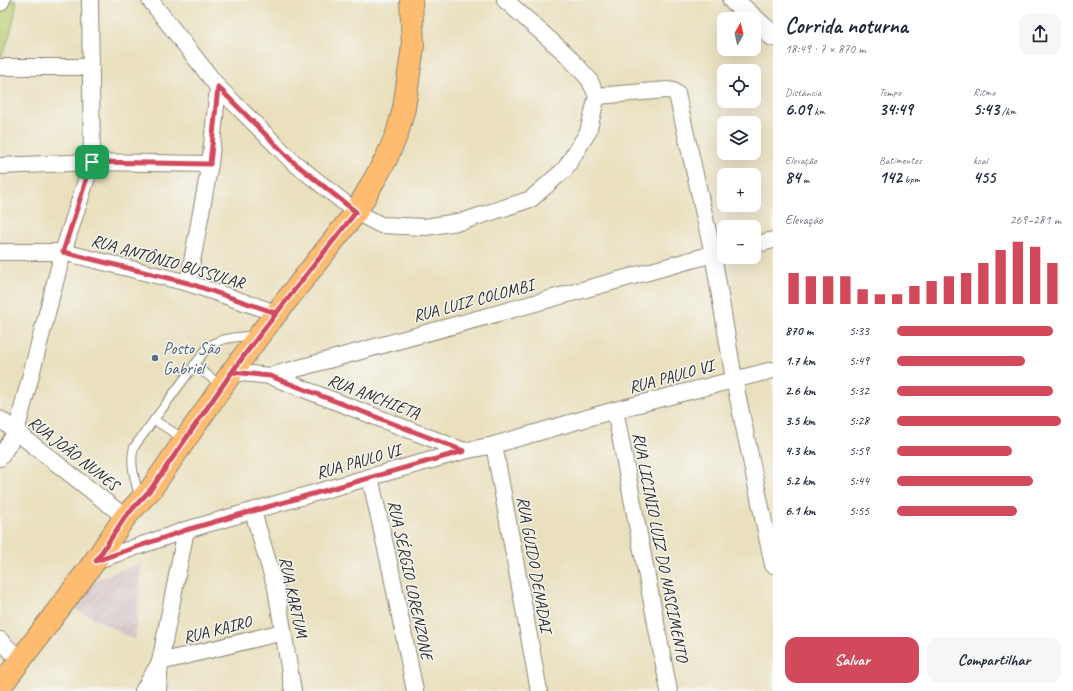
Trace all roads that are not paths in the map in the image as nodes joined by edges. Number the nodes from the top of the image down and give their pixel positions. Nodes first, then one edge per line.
1 (2, 0) edge
2 (90, 0) edge
3 (150, 0) edge
4 (411, 0) edge
5 (505, 0) edge
6 (733, 0) edge
7 (0, 3) edge
8 (773, 36) edge
9 (91, 67) junction
10 (0, 68) edge
11 (218, 87) junction
12 (597, 96) junction
13 (92, 162) junction
14 (210, 164) junction
15 (0, 166) edge
16 (356, 212) junction
17 (773, 240) edge
18 (761, 243) edge
19 (717, 249) edge
20 (0, 252) edge
21 (63, 252) junction
22 (717, 253) edge
23 (719, 264) edge
24 (188, 283) junction
25 (276, 313) junction
26 (260, 334) junction
27 (194, 365) junction
28 (773, 370) edge
29 (270, 376) junction
30 (227, 379) junction
31 (734, 379) junction
32 (615, 410) junction
33 (0, 418) edge
34 (154, 420) junction
35 (16, 432) junction
36 (185, 440) junction
37 (494, 445) junction
38 (464, 451) junction
39 (0, 458) edge
40 (370, 477) junction
41 (140, 501) junction
42 (253, 512) junction
43 (125, 517) junction
44 (186, 530) junction
45 (96, 561) junction
46 (773, 565) edge
47 (283, 632) junction
48 (0, 640) edge
49 (20, 660) junction
50 (160, 662) junction
51 (0, 687) edge
52 (143, 691) edge
53 (158, 691) edge
54 (293, 691) edge
55 (415, 691) edge
56 (540, 691) edge
57 (669, 691) edge

1 - 7 street
2 - 9 street
3 - 11 street
4 - 16 main road
5 - 12 street
6 - 8 street
9 - 10 street
9 - 13 street
11 - 14 street
11 - 16 street
12 - 16 street
12 - 19 street
13 - 14 street
13 - 15 street
13 - 21 street
14 - 24 street
16 - 25 main road
17 - 18 street
20 - 21 street, RUA ANTÔNIO BUSSULAR
21 - 24 street, RUA ANTÔNIO BUSSULAR
21 - 35 street
22 - 29 street, RUA LUIZ COLOMBI
23 - 31 street
24 - 25 street, RUA ANTÔNIO BUSSULAR
25 - 26 main road
26 - 27 lane
26 - 30 main road
27 - 30 lane
27 - 34 lane
28 - 31 street, RUA PAULO VI
29 - 30 street, RUA LUIZ COLOMBI
29 - 38 street, RUA ANCHIETA
30 - 36 main road
31 - 32 street, RUA PAULO VI
31 - 46 street
32 - 37 street, RUA PAULO VI
32 - 57 street, RUA LICINIO LUIZ DO NASCIMENTO
33 - 35 street, RUA JOÃO NUNES
34 - 36 lane
34 - 41 lane
35 - 39 street
35 - 43 street, RUA JOÃO NUNES
36 - 41 main road
37 - 38 street, RUA PAULO VI
37 - 56 street, RUA GUIDO DENADAI
38 - 40 street, RUA PAULO VI
40 - 42 street, RUA PAULO VI
40 - 55 street, RUA SÉRGIO LORENZONE
41 - 43 main road
42 - 44 street, RUA PAULO VI
42 - 47 street, RUA KARTUM
43 - 45 main road
44 - 45 street, RUA PAULO VI
44 - 50 street
45 - 49 main road
47 - 50 street, RUA KAIRO
47 - 54 street, RUA KARTUM
48 - 49 street
49 - 51 main road
50 - 52 street
50 - 53 street

